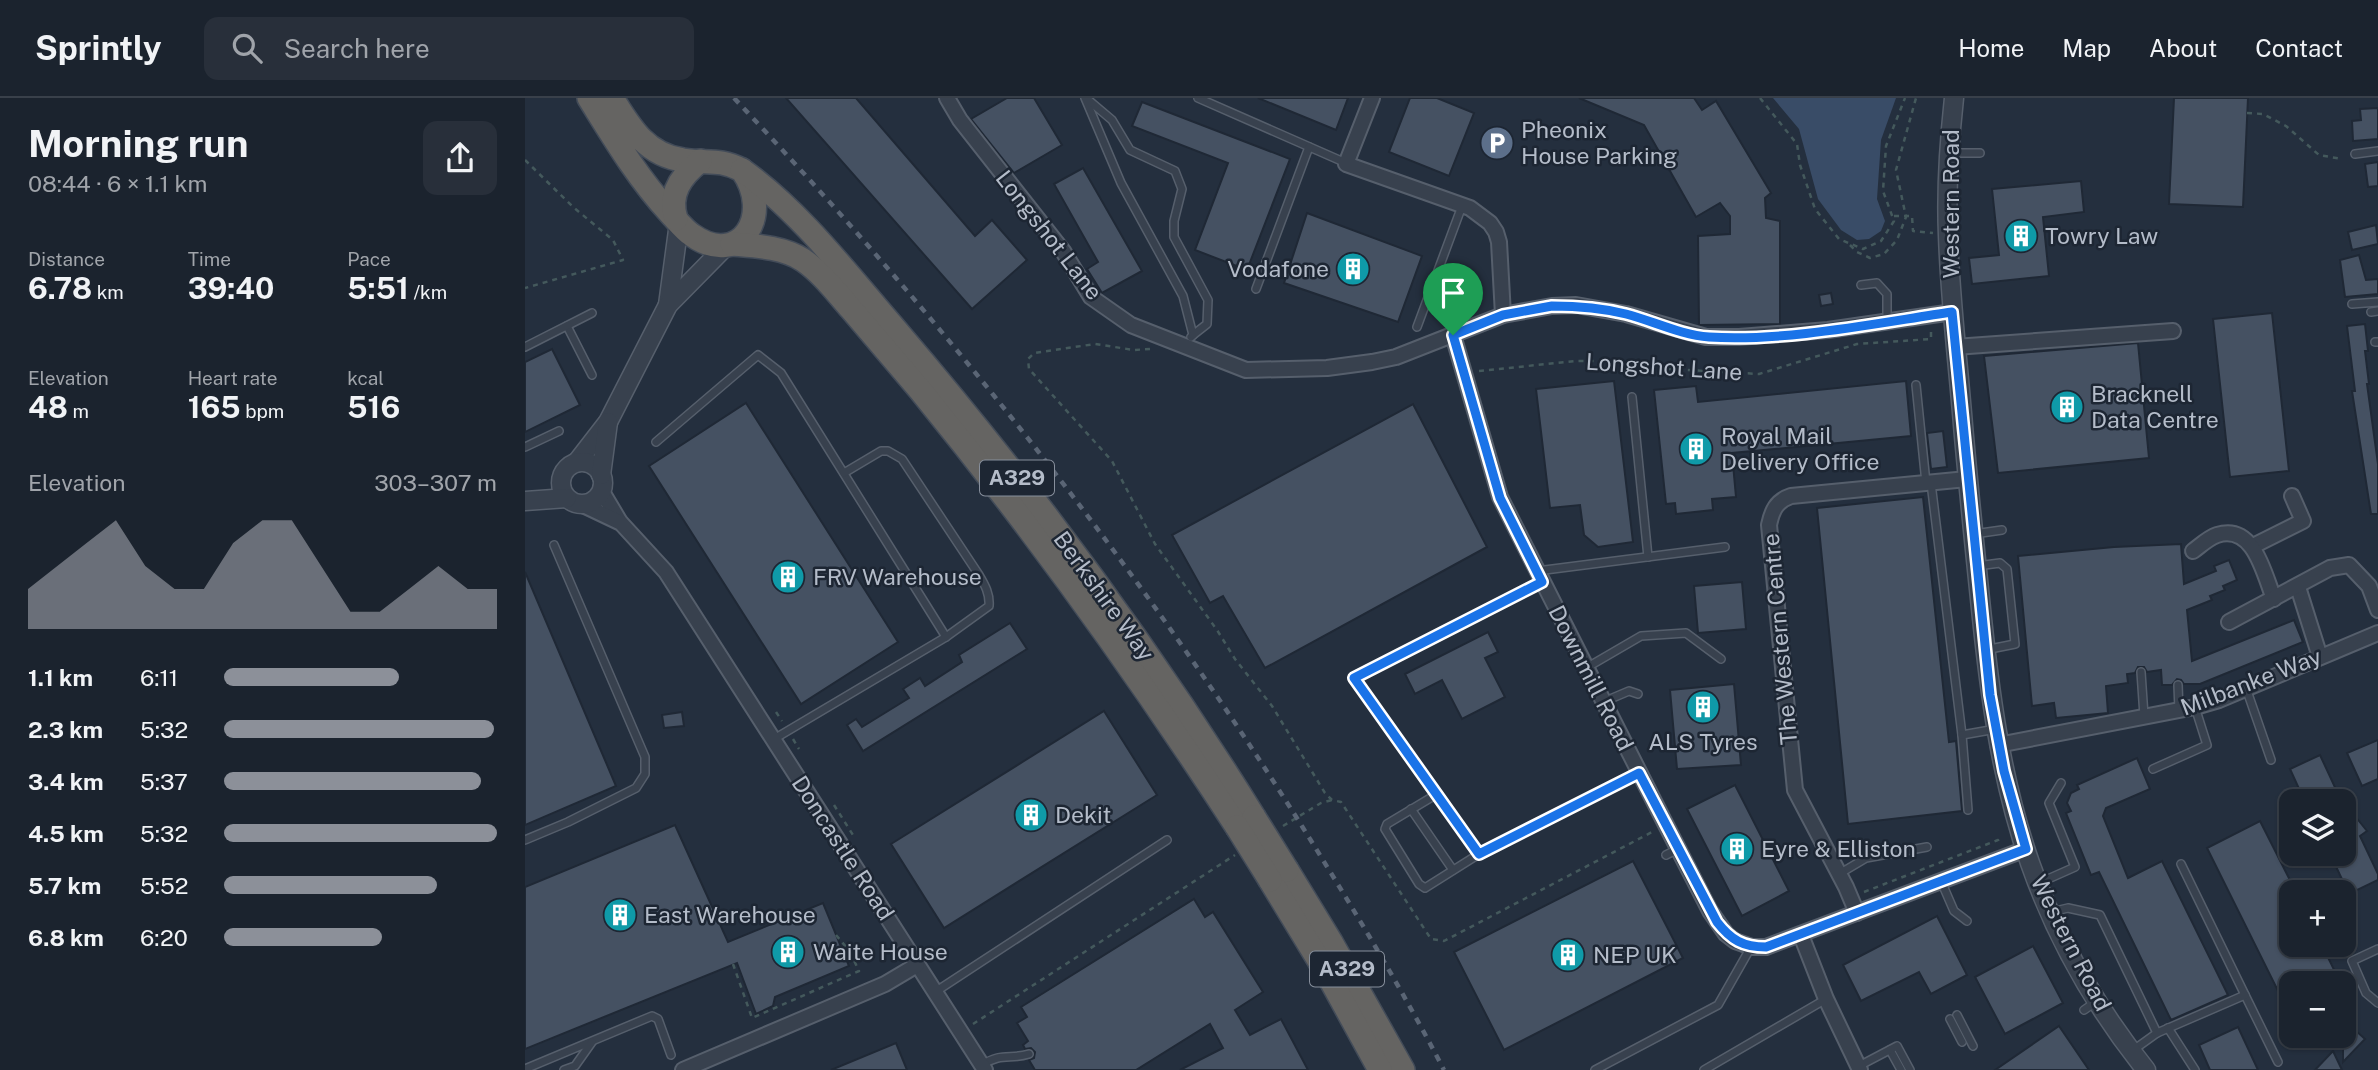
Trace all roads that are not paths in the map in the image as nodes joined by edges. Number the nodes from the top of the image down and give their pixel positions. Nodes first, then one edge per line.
1 (589, 98) edge
2 (613, 98) edge
3 (947, 98) edge
4 (1086, 98) edge
5 (1198, 98) edge
6 (1372, 98) edge
7 (1954, 98) edge
8 (1308, 147) junction
9 (2378, 151) edge
10 (1948, 153) junction
11 (1980, 153) dead end
12 (2355, 154) dead end
13 (700, 161) junction
14 (1346, 164) junction
15 (742, 170) junction
16 (1462, 205) junction
17 (677, 221) junction
18 (729, 245) junction
19 (1861, 285) dead end
20 (1256, 289) dead end
21 (2378, 302) edge
22 (668, 304) junction
23 (2352, 304) dead end
24 (1952, 312) junction
25 (592, 313) dead end
26 (1503, 315) junction
27 (1887, 321) junction
28 (567, 326) junction
29 (1417, 327) dead end
30 (2173, 331) dead end
31 (1453, 335) junction
32 (1189, 341) junction
33 (1955, 346) junction
34 (525, 347) edge
35 (592, 375) dead end
36 (1916, 385) dead end
37 (1632, 397) dead end
38 (608, 422) junction
39 (559, 431) dead end
40 (656, 442) dead end
41 (525, 447) edge
42 (577, 462) junction
43 (844, 473) junction
44 (1967, 479) junction
45 (601, 482) junction
46 (1928, 483) junction
47 (570, 494) junction
48 (2292, 496) dead end
49 (525, 499) edge
50 (621, 523) junction
51 (2002, 530) dead end
52 (1973, 534) junction
53 (554, 545) dead end
54 (2253, 546) junction
55 (1725, 547) dead end
56 (2193, 551) dead end
57 (1649, 557) junction
58 (1977, 566) junction
59 (1539, 577) junction
60 (2298, 587) junction
61 (2274, 599) junction
62 (2378, 610) edge
63 (2229, 622) dead end
64 (2378, 633) edge
65 (946, 637) junction
66 (1985, 650) junction
67 (2320, 657) junction
68 (1721, 659) dead end
69 (1586, 668) junction
70 (2141, 672) dead end
71 (2178, 685) dead end
72 (2246, 688) junction
73 (1638, 694) dead end
74 (1603, 702) junction
75 (2195, 708) junction
76 (2179, 712) junction
77 (2144, 716) junction
78 (1962, 735) junction
79 (1997, 737) junction
80 (774, 739) junction
81 (2271, 760) dead end
82 (2153, 769) dead end
83 (1639, 773) junction
84 (2061, 783) dead end
85 (1437, 794) junction
86 (1411, 809) junction
87 (1968, 810) dead end
88 (1245, 822) junction
89 (525, 840) edge
90 (1167, 840) dead end
91 (1927, 847) dead end
92 (2026, 849) junction
93 (1479, 854) junction
94 (2181, 864) dead end
95 (1453, 870) junction
96 (1839, 874) junction
97 (1279, 875) junction
98 (1941, 881) junction
99 (2038, 883) junction
100 (1857, 913) junction
101 (2050, 913) junction
102 (1967, 921) dead end
103 (1801, 935) junction
104 (1752, 947) junction
105 (2378, 949) edge
106 (917, 965) junction
107 (935, 992) junction
108 (2245, 995) junction
109 (1826, 999) junction
110 (2378, 1003) edge
111 (2168, 1028) junction
112 (2157, 1033) junction
113 (593, 1041) junction
114 (1962, 1042) dead end
115 (1973, 1046) dead end
116 (1890, 1050) junction
117 (2131, 1051) junction
118 (1028, 1054) dead end
119 (671, 1055) dead end
120 (2278, 1062) dead end
121 (984, 1067) edge
122 (1859, 1068) edge
123 (525, 1069) edge
124 (564, 1070) edge
125 (683, 1070) edge
126 (1380, 1070) edge
127 (1403, 1070) edge
128 (1595, 1070) edge
129 (1704, 1070) edge
130 (1901, 1070) edge
131 (1910, 1070) edge
132 (2146, 1070) edge
133 (2196, 1070) edge

1 - 17 highway, A329
2 - 13 highway, A329
3 - 32 street, Longshot Lane
4 - 32 lane
4 - 32 lane
5 - 8 lane
6 - 14 street
7 - 10 street, Western Road
8 - 14 lane
8 - 20 lane
9 - 12 lane
10 - 11 lane
10 - 24 street, Western Road
13 - 15 highway, A329
13 - 17 highway
14 - 16 street
15 - 18 highway
15 - 88 highway, Berkshire Way / A329
16 - 26 street
16 - 29 lane
17 - 18 highway, A329
17 - 22 street
18 - 22 street
18 - 88 highway, Berkshire Way / A329
19 - 27 lane
21 - 23 lane
22 - 38 street
24 - 27 street, Longshot Lane
24 - 33 street, Western Road
25 - 28 lane
26 - 27 street, Longshot Lane
26 - 31 street, Longshot Lane
28 - 34 lane
28 - 35 lane
30 - 33 street
31 - 32 street, Longshot Lane
31 - 59 street, Downmill Road
33 - 44 street, Western Road
36 - 46 lane
37 - 57 lane
38 - 42 street
38 - 45 street
39 - 41 lane
40 - 43 lane
42 - 45 street
42 - 47 street
43 - 65 lane
43 - 65 lane
44 - 46 street, The Western Centre
44 - 52 street, Western Road
45 - 47 street
45 - 50 street, Doncastle Road
46 - 78 lane
46 - 96 street, The Western Centre
47 - 49 street, Doncastle Road
47 - 50 street, Doncastle Road
48 - 54 street
50 - 80 street, Doncastle Road
51 - 52 lane
52 - 58 street, Western Road
53 - 89 lane
54 - 56 street
54 - 61 street
55 - 57 lane
57 - 59 lane
58 - 66 street, Western Road
58 - 66 lane
59 - 69 street, Downmill Road
59 - 85 lane
60 - 61 street
60 - 62 street
60 - 67 street
61 - 63 street
64 - 67 street, Milbanke Way
65 - 80 lane
66 - 79 street, Western Road
67 - 72 street, Milbanke Way
68 - 69 lane
69 - 74 street, Downmill Road
70 - 77 lane
71 - 76 lane
72 - 75 street, Milbanke Way
72 - 81 lane
73 - 74 lane
74 - 83 street, Downmill Road
75 - 76 street, Milbanke Way
75 - 82 lane
76 - 77 street, Milbanke Way
77 - 79 street, Milbanke Way
78 - 79 lane
78 - 87 lane
79 - 92 street, Western Road
80 - 106 street, Doncastle Road
83 - 93 lane
83 - 104 street, Downmill Road
84 - 99 lane
85 - 86 lane
85 - 93 lane
86 - 95 lane
86 - 95 lane
88 - 97 highway, Berkshire Way / A329, bridge
90 - 107 lane
91 - 96 lane
92 - 98 street
92 - 99 street, Western Road
93 - 95 lane
94 - 108 lane
96 - 100 street, The Western Centre
97 - 126 highway, Berkshire Way / A329
97 - 127 highway, Berkshire Way / A329
98 - 100 street
98 - 102 lane
99 - 101 street, Western Road
100 - 103 street
101 - 112 lane
101 - 117 street, Western Road
103 - 104 street
103 - 109 street
104 - 128 lane
105 - 110 lane
106 - 107 street, Doncastle Road
106 - 125 street
107 - 121 street, Doncastle Road
108 - 111 lane
108 - 120 lane
109 - 122 street
109 - 129 lane
111 - 112 lane
111 - 133 lane
112 - 117 lane
113 - 119 lane
113 - 123 lane
113 - 124 lane
114 - 115 lane
116 - 122 lane
116 - 130 lane
116 - 131 lane
117 - 132 street, Western Road
118 - 121 lane

